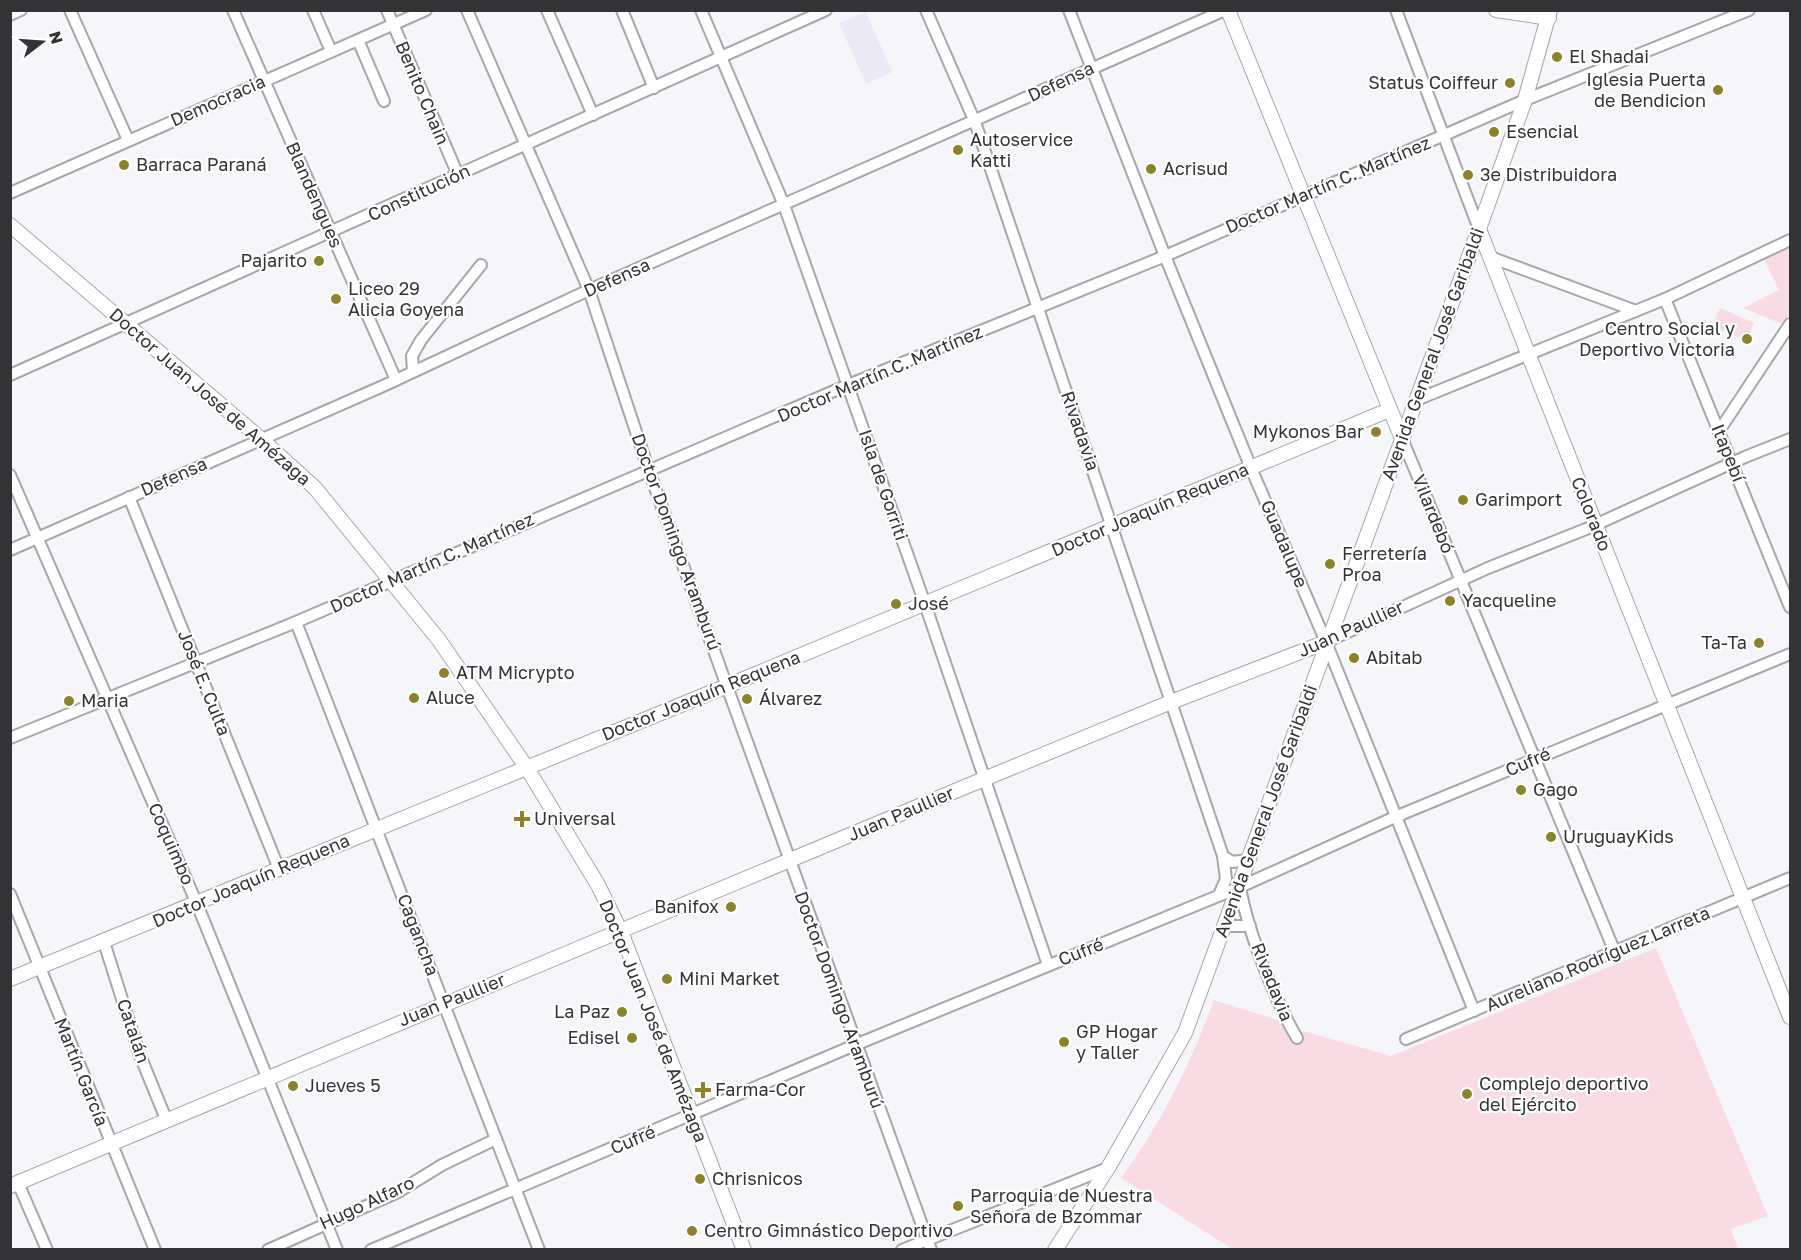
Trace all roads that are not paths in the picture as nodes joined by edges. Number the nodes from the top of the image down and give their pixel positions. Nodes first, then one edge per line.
1 (21, 10) edge
2 (70, 10) edge
3 (233, 10) edge
4 (313, 10) edge
5 (387, 10) edge
6 (426, 10) edge
7 (467, 10) edge
8 (547, 10) edge
9 (622, 10) edge
10 (701, 10) edge
11 (826, 10) edge
12 (926, 10) edge
13 (1069, 10) edge
14 (1227, 10) edge
15 (1396, 10) edge
16 (1496, 10) edge
17 (1749, 10) edge
18 (1550, 14) edge
19 (10, 15) edge
20 (393, 25) junction
21 (358, 40) junction
22 (331, 51) junction
23 (720, 60) junction
24 (1090, 68) junction
25 (264, 80) junction
26 (654, 87) junction
27 (1525, 100) junction
28 (384, 101) dead end
29 (593, 115) junction
30 (975, 122) junction
31 (1442, 135) junction
32 (128, 140) junction
33 (526, 146) junction
34 (458, 175) junction
35 (10, 193) edge
36 (1302, 195) junction
37 (784, 205) junction
38 (10, 225) edge
39 (1479, 229) junction
40 (330, 234) junction
41 (1791, 240) edge
42 (1165, 256) junction
43 (1490, 257) junction
44 (481, 265) dead end
45 (589, 290) junction
46 (1665, 299) junction
47 (1038, 308) junction
48 (1636, 311) junction
49 (126, 324) junction
50 (1791, 324) edge
51 (1528, 354) junction
52 (414, 371) junction
53 (10, 375) edge
54 (396, 380) junction
55 (848, 385) junction
56 (1416, 400) junction
57 (1389, 410) junction
58 (1719, 430) junction
59 (261, 439) junction
60 (1791, 439) edge
61 (1403, 441) junction
62 (1732, 462) junction
63 (1251, 468) junction
64 (649, 471) junction
65 (10, 475) edge
66 (129, 497) junction
67 (1595, 525) junction
68 (1112, 526) junction
69 (37, 538) junction
70 (10, 550) edge
71 (392, 581) junction
72 (1460, 581) junction
73 (925, 604) junction
74 (1791, 607) edge
75 (296, 622) junction
76 (1326, 642) junction
77 (1791, 654) edge
78 (196, 661) junction
79 (727, 686) junction
80 (106, 698) junction
81 (1171, 702) junction
82 (1667, 704) junction
83 (10, 738) edge
84 (1535, 759) junction
85 (527, 768) junction
86 (984, 779) junction
87 (1395, 817) junction
88 (376, 828) junction
89 (1223, 856) junction
90 (1249, 860) junction
91 (789, 862) junction
92 (279, 869) junction
93 (1791, 878) edge
94 (1240, 887) junction
95 (10, 894) edge
96 (1218, 895) junction
97 (1744, 898) junction
98 (197, 904) junction
99 (1225, 926) junction
100 (1250, 926) junction
101 (621, 932) junction
102 (104, 942) junction
103 (1614, 950) junction
104 (1048, 965) junction
105 (39, 967) junction
106 (10, 979) edge
107 (444, 1002) junction
108 (1474, 1011) junction
109 (1791, 1017) edge
110 (1297, 1038) dead end
111 (1406, 1039) dead end
112 (855, 1045) junction
113 (267, 1077) junction
114 (691, 1115) junction
115 (166, 1119) junction
116 (496, 1139) junction
117 (110, 1143) junction
118 (1108, 1168) junction
119 (14, 1184) edge
120 (516, 1189) junction
121 (326, 1223) junction
122 (929, 1244) edge
123 (47, 1250) edge
124 (155, 1250) edge
125 (268, 1250) edge
126 (337, 1250) edge
127 (371, 1250) edge
128 (539, 1250) edge
129 (744, 1250) edge
130 (902, 1250) edge
131 (1055, 1250) edge

1 - 19 street
2 - 32 street
3 - 25 street, Blandengues
4 - 22 street
5 - 20 street, Benito Chain
6 - 20 street, Democracia
7 - 33 street, Doctor Domingo Aramburú
8 - 29 street
9 - 26 street
10 - 23 street, Isla de Gorriti
11 - 23 street, Constitución
12 - 30 street, Rivadavia
13 - 24 street, Guadalupe
14 - 24 street, Defensa
14 - 36 street, Vilardebó
15 - 31 street, Colorado
16 - 18 street
17 - 27 street, Doctor Martín C. Martínez
18 - 27 street, Avenida General José Garibaldi
20 - 21 street, Democracia
20 - 34 street, Benito Chain
21 - 22 street, Democracia
21 - 28 street
22 - 25 street, Democracia
23 - 26 street, Constitución
23 - 37 street, Isla de Gorriti
24 - 30 street, Defensa
24 - 42 street, Guadalupe
25 - 32 street, Democracia
25 - 40 street, Blandengues
26 - 29 street, Constitución
27 - 31 street, Doctor Martín C. Martínez
27 - 39 street, Avenida General José Garibaldi
29 - 33 street, Constitución
30 - 37 street, Defensa
30 - 47 street, Rivadavia
31 - 36 street, Doctor Martín C. Martínez
31 - 39 street, Colorado
32 - 35 street, Democracia
33 - 34 street, Constitución
33 - 45 street, Doctor Domingo Aramburú
34 - 40 street, Constitución
36 - 42 street, Doctor Martín C. Martínez
36 - 57 street, Vilardebó
37 - 45 street, Defensa
37 - 55 street, Isla de Gorriti
38 - 49 street, Doctor Juan José de Amézaga
39 - 43 street, Colorado
39 - 56 street, Avenida General José Garibaldi
40 - 49 street, Constitución
40 - 54 street, Blandengues
41 - 46 street
42 - 47 street, Doctor Martín C. Martínez
42 - 63 street, Guadalupe
43 - 48 street
43 - 51 street, Colorado
44 - 52 street
45 - 52 street, Defensa
45 - 64 street, Doctor Domingo Aramburú
46 - 48 street
46 - 58 street, Itapebí
47 - 55 street, Doctor Martín C. Martínez
47 - 68 street, Rivadavia
48 - 51 street
49 - 53 street, Constitución
49 - 59 street, Doctor Juan José de Amézaga
50 - 58 street
51 - 56 street
51 - 67 street, Colorado
52 - 54 street, Defensa
54 - 59 street, Defensa
55 - 64 street, Doctor Martín C. Martínez
55 - 73 street, Isla de Gorriti
56 - 61 street, Avenida General José Garibaldi
57 - 61 street, Vilardebó
57 - 63 street, Doctor Joaquín Requena
58 - 62 street, Itapebí
59 - 66 street, Defensa
59 - 71 street, Doctor Juan José de Amézaga
60 - 62 street, Juan Paullier
61 - 72 street, Vilardebó
61 - 76 street, Avenida General José Garibaldi
62 - 67 street, Juan Paullier
62 - 74 street, Itapebí
63 - 68 street, Doctor Joaquín Requena
63 - 76 street, Guadalupe
64 - 71 street, Doctor Martín C. Martínez
64 - 79 street, Doctor Domingo Aramburú
65 - 69 street, Coquimbo
66 - 69 street, Defensa
66 - 78 street, José E. Culta
67 - 72 street, Juan Paullier
67 - 82 street, Colorado
68 - 73 street, Doctor Joaquín Requena
68 - 81 street, Rivadavia
69 - 70 street, Defensa
69 - 80 street, Coquimbo
71 - 75 street, Doctor Martín C. Martínez
71 - 85 street, Doctor Juan José de Amézaga
72 - 76 street, Juan Paullier
72 - 84 street, Vilardebó
73 - 79 street, Doctor Joaquín Requena
73 - 86 street, Isla de Gorriti
75 - 78 street, Doctor Martín C. Martínez
75 - 88 street, Cagancha
76 - 81 street, Juan Paullier
76 - 87 street, Guadalupe
76 - 90 street, Avenida General José Garibaldi
77 - 82 street, Cufré
78 - 80 street, Doctor Martín C. Martínez
78 - 92 street, José E. Culta
79 - 85 street, Doctor Joaquín Requena
79 - 91 street, Doctor Domingo Aramburú
80 - 83 street, Doctor Martín C. Martínez
80 - 98 street, Coquimbo
81 - 86 street, Juan Paullier
81 - 89 street, Rivadavia
82 - 84 street, Cufré
82 - 97 street, Colorado
84 - 87 street, Cufré
84 - 103 street, Vilardebó
85 - 88 street, Doctor Joaquín Requena
85 - 101 street, Doctor Juan José de Amézaga
86 - 91 street, Juan Paullier
86 - 104 street, Isla de Gorriti
87 - 94 street, Cufré
87 - 108 street, Guadalupe
88 - 92 street, Doctor Joaquín Requena
88 - 107 street, Cagancha
89 - 90 street
89 - 96 street, Rivadavia
90 - 94 street, Avenida General José Garibaldi
91 - 101 street, Juan Paullier
91 - 112 street, Doctor Domingo Aramburú
92 - 98 street, Doctor Joaquín Requena
93 - 97 street, Aureliano Rodríguez Larreta
94 - 96 street, Cufré
94 - 99 street, Avenida General José Garibaldi
94 - 100 street, Rivadavia
95 - 105 street, Martín García
96 - 104 street, Cufré
97 - 103 street, Aureliano Rodríguez Larreta
97 - 109 street, Colorado
98 - 102 street, Doctor Joaquín Requena
98 - 113 street, Coquimbo
99 - 100 street, Rivadavia
99 - 118 street, Avenida General José Garibaldi
100 - 110 street, Rivadavia
101 - 107 street, Juan Paullier
101 - 114 street, Doctor Juan José de Amézaga
102 - 105 street, Doctor Joaquín Requena
102 - 115 street, Catalán
103 - 108 street, Aureliano Rodríguez Larreta
104 - 112 street, Cufré
105 - 106 street, Doctor Joaquín Requena
105 - 117 street, Martín García
107 - 113 street, Juan Paullier
107 - 116 street, Cagancha
108 - 111 street, Aureliano Rodríguez Larreta
112 - 114 street, Cufré
112 - 122 street, Doctor Domingo Aramburú
113 - 115 street, Juan Paullier
113 - 121 street, Coquimbo
114 - 120 street, Cufré
114 - 129 street, Doctor Juan José de Amézaga
115 - 117 street, Juan Paullier
116 - 120 street, Cagancha
116 - 121 street, Hugo Alfaro
117 - 119 street, Juan Paullier
117 - 124 street, Martín García
118 - 122 street
118 - 131 street, Avenida General José Garibaldi
119 - 123 street
120 - 127 street, Cufré
120 - 128 street, Cagancha
121 - 125 street, Hugo Alfaro
121 - 126 street, Coquimbo
122 - 130 street

